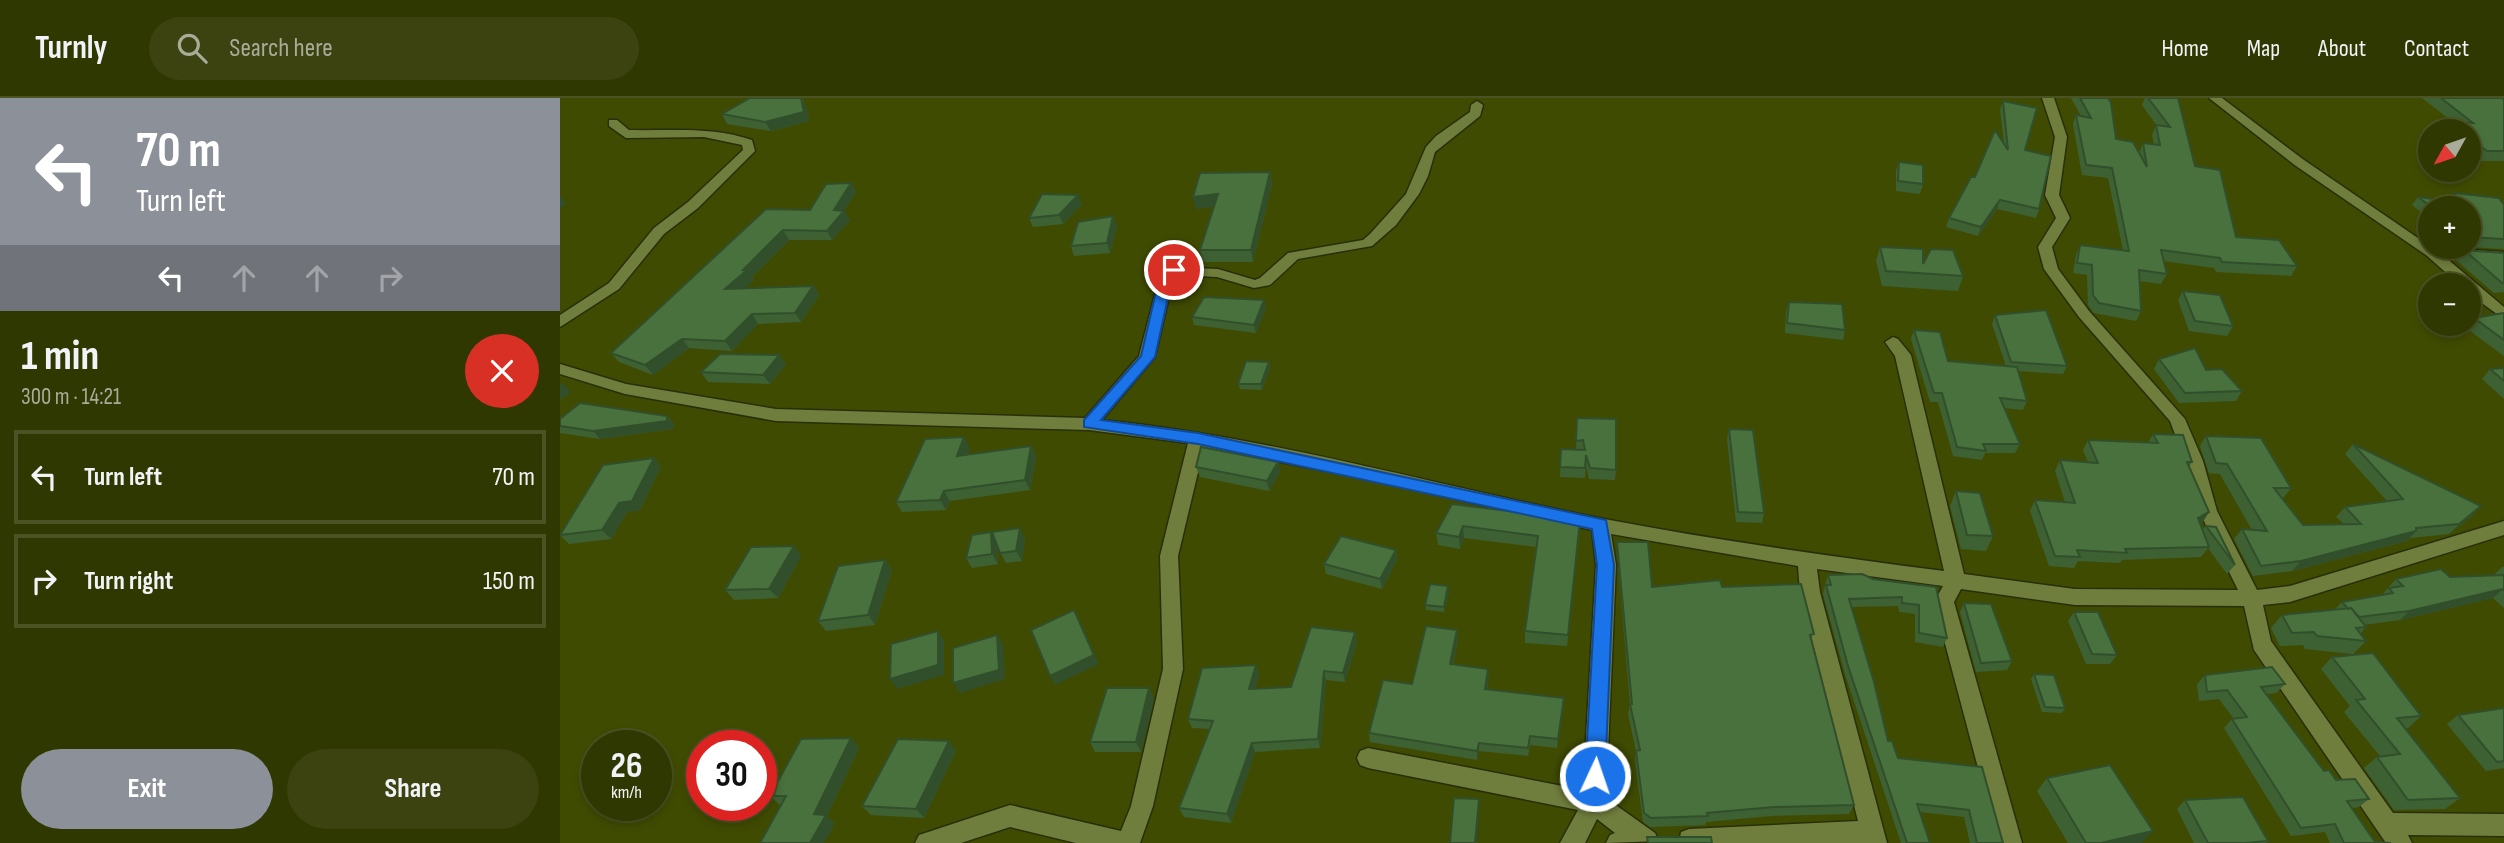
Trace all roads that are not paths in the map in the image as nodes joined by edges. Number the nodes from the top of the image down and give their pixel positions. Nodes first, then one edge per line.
1 (2048, 98) edge
2 (2215, 98) edge
3 (1477, 105) dead end
4 (613, 123) dead end
5 (2418, 243) edge
6 (2481, 255) edge
7 (2504, 256) edge
8 (2439, 259) edge
9 (2454, 273) edge
10 (2481, 296) edge
11 (2504, 314) edge
12 (560, 321) edge
13 (1893, 342) dead end
14 (560, 369) edge
15 (1090, 424) junction
16 (1198, 438) junction
17 (1600, 525) junction
18 (2504, 527) edge
19 (1807, 560) junction
20 (1956, 581) junction
21 (2252, 598) junction
22 (1368, 758) dead end
23 (1594, 803) junction
24 (2504, 825) edge
25 (2394, 834) edge
26 (1873, 838) edge
27 (1793, 840) edge
28 (1644, 841) junction
29 (926, 843) edge
30 (1125, 843) edge
31 (1572, 843) edge
32 (1618, 843) edge
33 (2010, 843) edge

1 - 21 street
2 - 5 street
3 - 15 street
4 - 12 street
6 - 7 street
8 - 9 street
10 - 11 street
13 - 20 street
14 - 15 street
15 - 16 street
16 - 17 street
16 - 30 street
17 - 19 street
17 - 23 street
18 - 21 street
19 - 20 street
19 - 26 street
20 - 21 street
20 - 33 street
21 - 25 street
22 - 23 street
23 - 28 street
23 - 31 street
24 - 25 street
26 - 27 street
27 - 28 street
28 - 32 street
29 - 30 street

